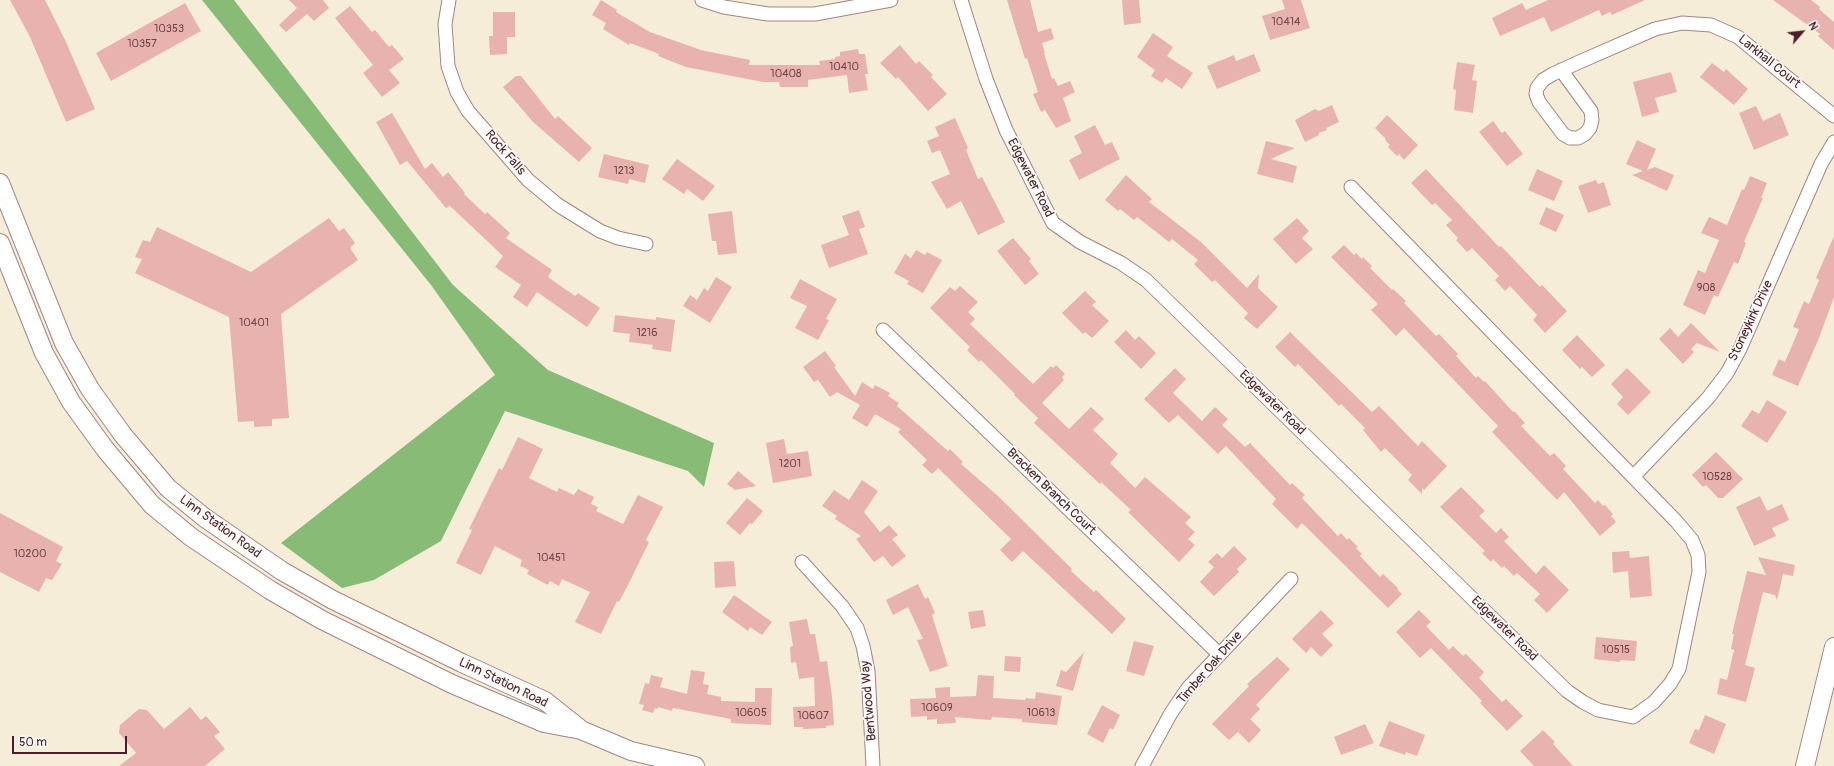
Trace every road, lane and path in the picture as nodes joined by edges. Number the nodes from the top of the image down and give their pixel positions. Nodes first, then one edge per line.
1 (702, 0) edge
2 (891, 0) edge
3 (446, 1) edge
4 (961, 1) edge
5 (1561, 70) junction
6 (1834, 116) edge
7 (1834, 142) edge
8 (0, 183) edge
9 (1351, 187) dead end
10 (0, 243) edge
11 (646, 244) dead end
12 (883, 330) dead end
13 (1633, 477) junction
14 (802, 562) dead end
15 (1291, 579) dead end
16 (1834, 647) edge
17 (1219, 654) junction
18 (582, 730) junction
19 (695, 766) edge
20 (873, 766) edge
21 (1142, 766) edge
22 (1805, 766) edge

1 - 2 street
3 - 11 street, Rock Falls
4 - 13 street, Edgewater Road
5 - 5 street, Larkhall Court
5 - 6 street, Larkhall Court
7 - 13 street, Stoneykirk Drive
8 - 18 street, Linn Station Road
9 - 13 street, Edgewater Road
10 - 18 street, Linn Station Road
12 - 17 street, Bracken Branch Court
14 - 20 street, Bentwood Way
15 - 17 street, Timber Oak Drive
16 - 22 street
17 - 21 street, Timber Oak Drive
18 - 19 street, Linn Station Road

